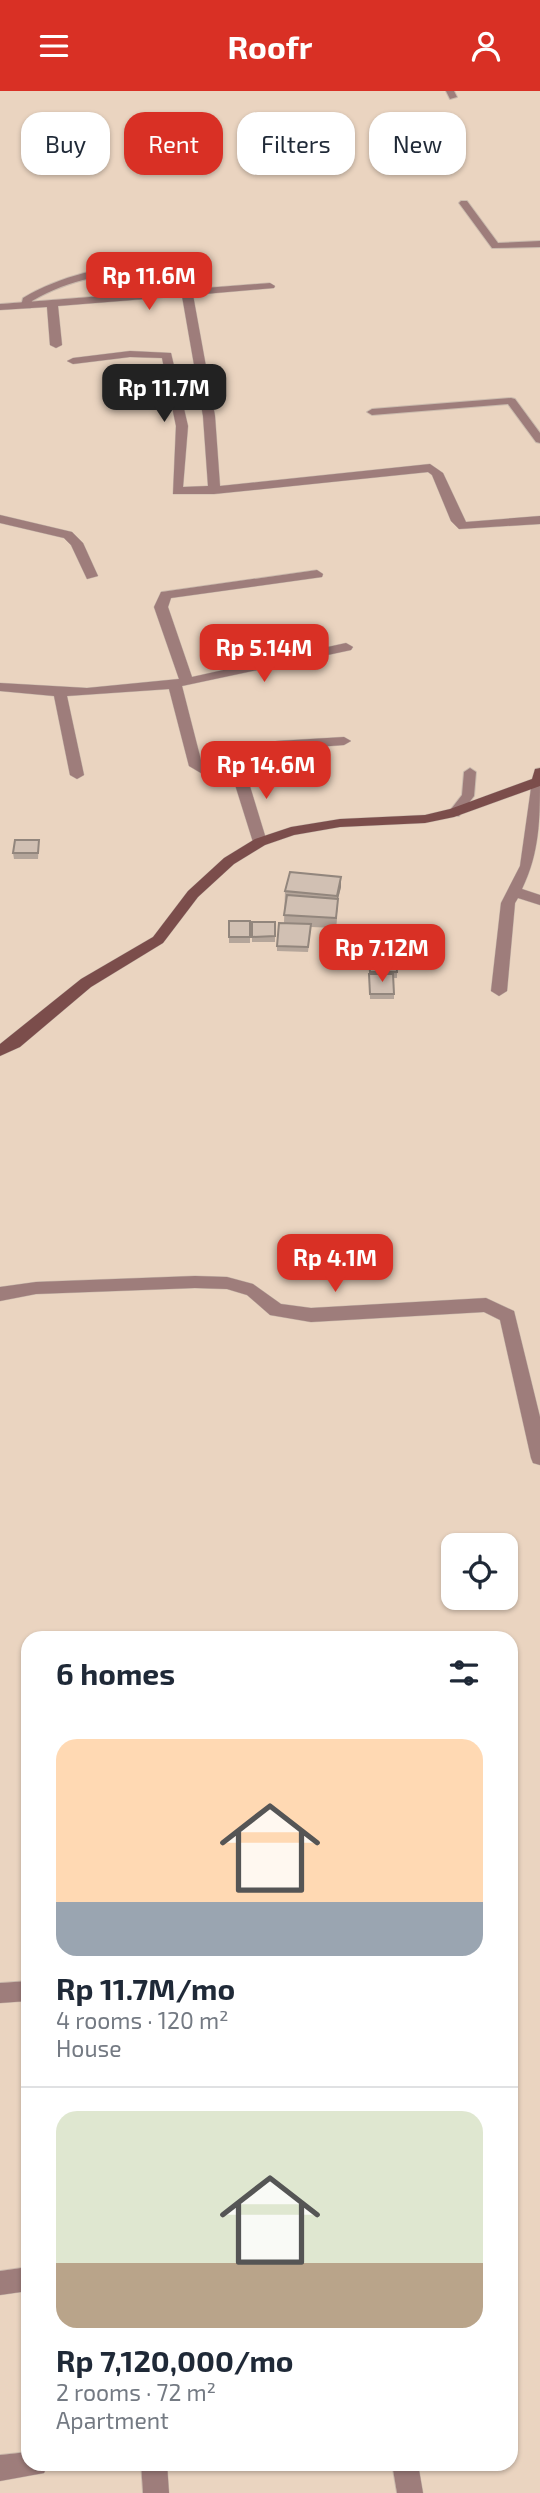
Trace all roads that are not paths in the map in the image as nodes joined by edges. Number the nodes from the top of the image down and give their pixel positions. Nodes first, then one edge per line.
1 (464, 203) dead end
2 (540, 244) edge
3 (148, 265) dead end
4 (270, 286) dead end
5 (187, 292) junction
6 (52, 305) junction
7 (26, 306) junction
8 (0, 307) edge
9 (56, 345) dead end
10 (73, 361) dead end
11 (372, 412) dead end
12 (540, 440) edge
13 (214, 489) junction
14 (0, 519) edge
15 (540, 520) edge
16 (317, 574) dead end
17 (92, 576) dead end
18 (346, 647) dead end
19 (181, 683) junction
20 (0, 687) edge
21 (60, 694) junction
22 (344, 741) dead end
23 (238, 770) junction
24 (470, 772) dead end
25 (77, 775) dead end
26 (539, 777) edge
27 (454, 813) junction
28 (260, 842) junction
29 (512, 891) junction
30 (540, 900) edge
31 (499, 991) dead end
32 (0, 1051) edge
33 (0, 1294) edge
34 (540, 1458) edge
35 (21, 1992) edge
36 (0, 1993) edge
37 (21, 2280) edge
38 (0, 2283) edge
39 (21, 2466) edge
40 (0, 2468) edge
41 (154, 2471) edge
42 (406, 2471) edge
43 (156, 2493) edge
44 (410, 2493) edge

1 - 2 lane
3 - 7 lane
4 - 5 street
5 - 6 street
5 - 13 street
6 - 7 street
6 - 9 street
7 - 8 street
10 - 13 street
11 - 12 lane
13 - 15 street
14 - 17 street
16 - 19 street
18 - 19 street
19 - 21 street
19 - 23 street
20 - 21 street
21 - 25 street
22 - 23 street
23 - 28 street
24 - 27 lane
26 - 27 street
26 - 29 street
27 - 28 street
28 - 32 street
29 - 30 street
29 - 31 street
33 - 34 street
35 - 36 street
37 - 38 street
39 - 40 street
41 - 43 street
42 - 44 street

